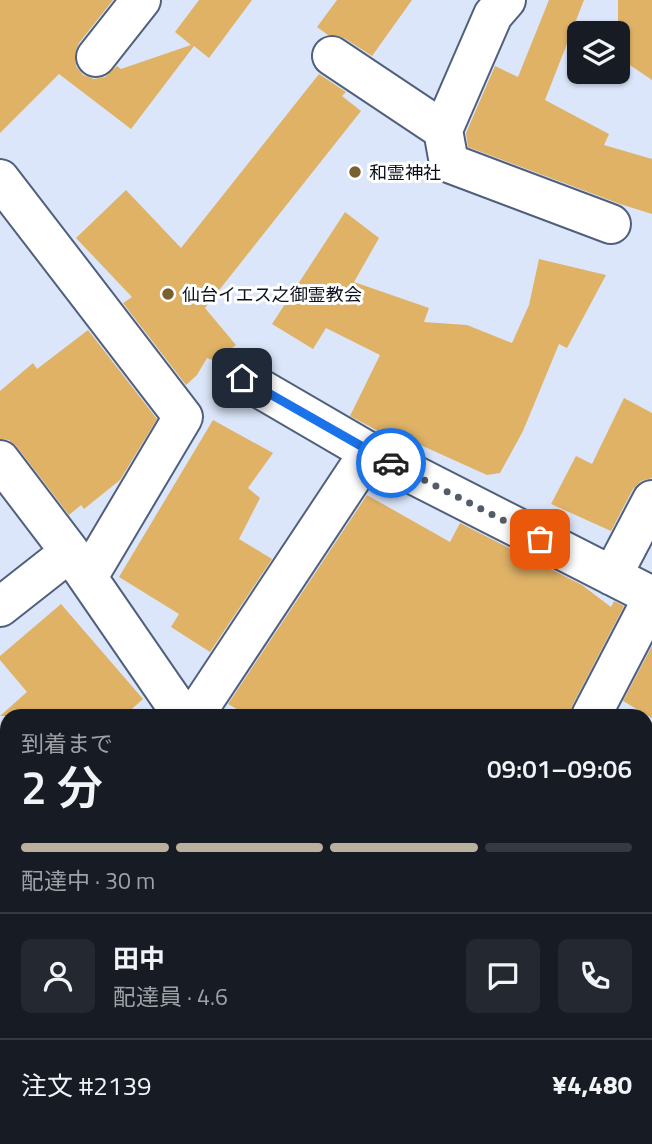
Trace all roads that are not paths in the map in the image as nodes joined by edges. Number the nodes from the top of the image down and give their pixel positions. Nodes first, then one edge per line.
1 (141, 0) edge
2 (506, 0) edge
3 (332, 56) dead end
4 (96, 57) dead end
5 (443, 130) junction
6 (0, 179) edge
7 (611, 224) dead end
8 (242, 378) dead end
9 (369, 452) junction
10 (0, 460) edge
11 (652, 500) edge
12 (79, 564) junction
13 (612, 576) junction
14 (652, 598) edge
15 (0, 607) edge
16 (178, 709) edge
17 (199, 709) edge
18 (595, 709) edge

1 - 4 street
2 - 5 street
3 - 5 street
5 - 7 street
6 - 12 street
8 - 9 street
9 - 13 street
9 - 17 street
10 - 12 street
11 - 13 street
12 - 15 street
12 - 16 street
13 - 14 street
14 - 18 street

